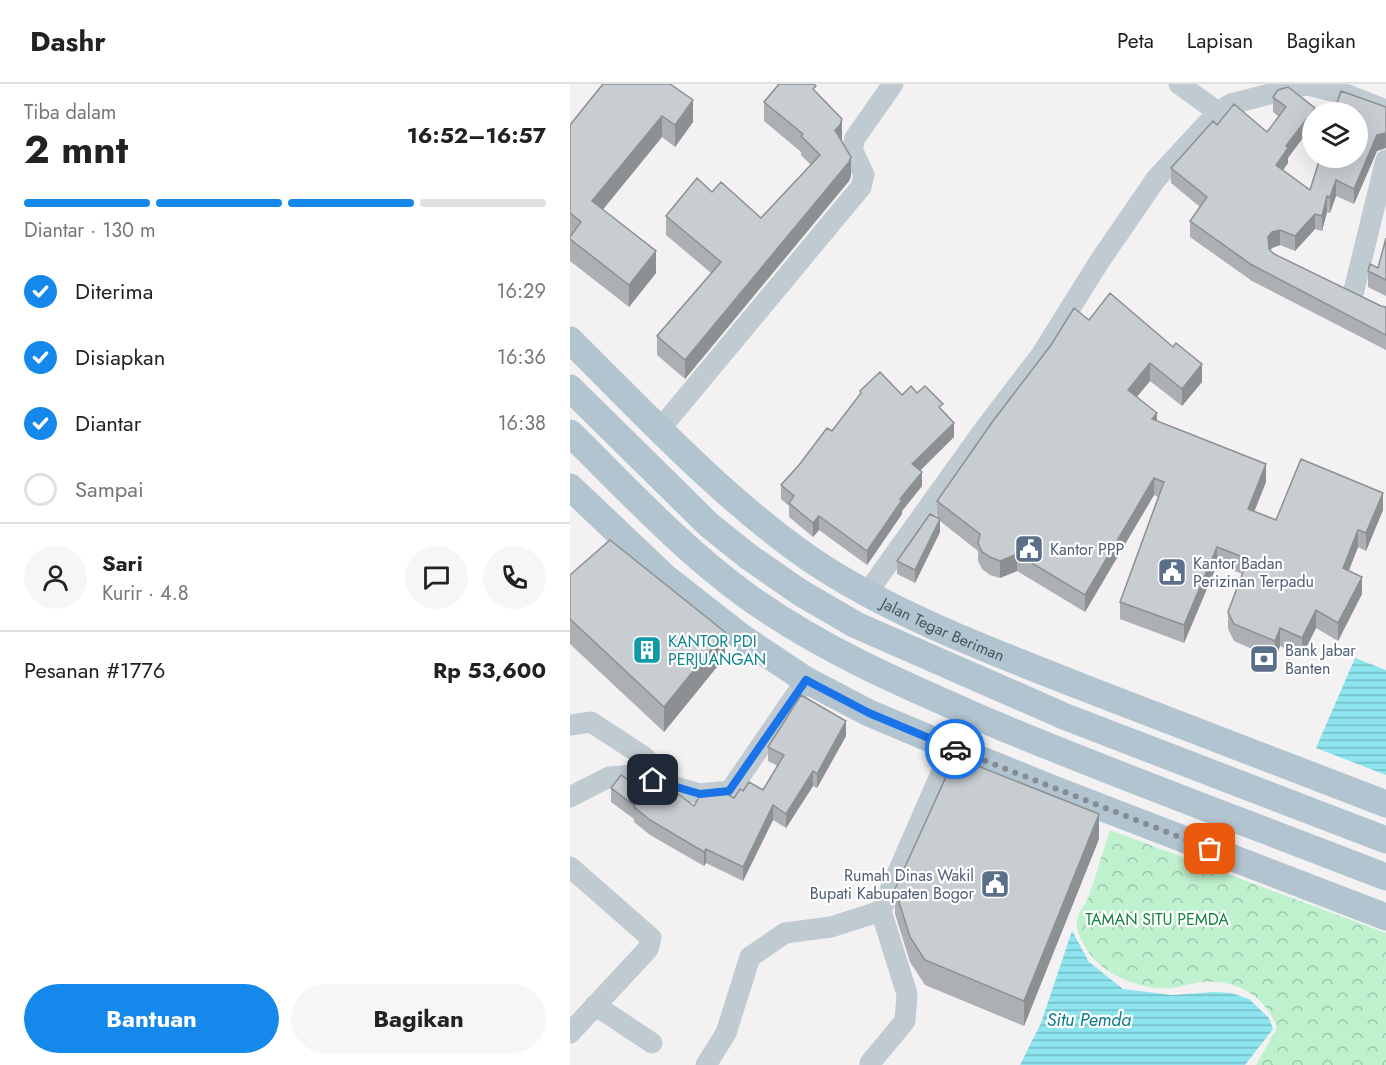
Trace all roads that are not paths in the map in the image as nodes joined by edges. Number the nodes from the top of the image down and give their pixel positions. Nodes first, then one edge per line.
1 (894, 84) edge
2 (1179, 84) edge
3 (1309, 84) edge
4 (1386, 110) edge
5 (1218, 112) junction
6 (1386, 160) edge
7 (1332, 284) edge
8 (570, 340) edge
9 (570, 388) edge
10 (660, 429) junction
11 (570, 433) edge
12 (570, 487) edge
13 (867, 593) junction
14 (806, 680) junction
15 (570, 725) edge
16 (952, 748) junction
17 (1071, 756) junction
18 (672, 785) junction
19 (1056, 790) junction
20 (570, 797) edge
21 (1386, 804) edge
22 (1386, 840) edge
23 (1386, 848) edge
24 (570, 867) edge
25 (1381, 875) edge
26 (881, 911) junction
27 (1386, 917) edge
28 (595, 1005) junction
29 (570, 1033) edge
30 (652, 1043) dead end
31 (870, 1063) dead end
32 (706, 1065) edge

1 - 10 street
2 - 5 street
3 - 4 street
3 - 5 street
5 - 13 street
6 - 7 street
8 - 10 main road, Jalan Tegar Beriman
9 - 22 main road, Jalan Tegar Beriman
10 - 13 main road, Jalan Tegar Beriman
11 - 17 main road
12 - 14 main road
13 - 21 main road, Jalan Tegar Beriman
14 - 16 main road
14 - 18 street
15 - 18 street
16 - 19 main road
16 - 26 street
17 - 19 main road
17 - 25 main road
18 - 20 street
19 - 27 main road
23 - 25 main road
24 - 28 street
26 - 31 street
26 - 32 street
28 - 29 street
28 - 30 street

